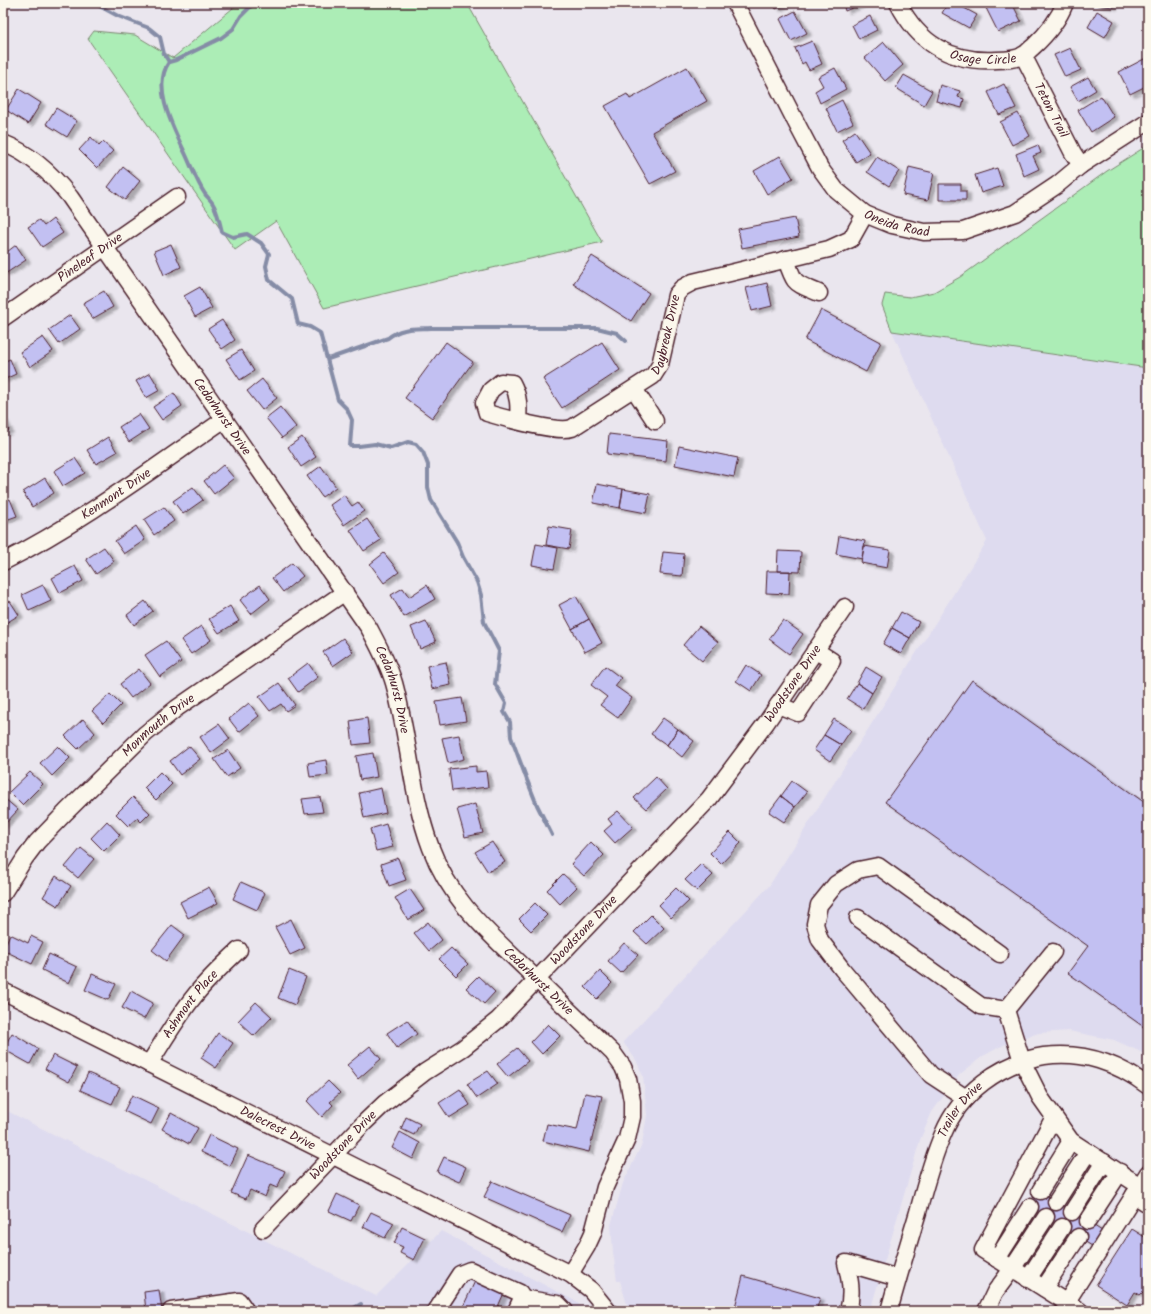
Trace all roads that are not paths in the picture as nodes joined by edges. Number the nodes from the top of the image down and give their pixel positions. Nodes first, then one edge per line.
1 (735, 3) edge
2 (898, 3) edge
3 (1065, 3) edge
4 (1023, 55) junction
5 (1148, 122) edge
6 (3, 143) edge
7 (1081, 165) junction
8 (177, 197) dead end
9 (865, 214) junction
10 (105, 247) junction
11 (786, 259) junction
12 (819, 293) dead end
13 (3, 318) edge
14 (634, 389) junction
15 (225, 419) junction
16 (656, 421) dead end
17 (524, 422) dead end
18 (3, 562) edge
19 (345, 592) junction
20 (845, 607) dead end
21 (815, 650) junction
22 (778, 705) junction
23 (3, 893) edge
24 (858, 918) dead end
25 (239, 950) dead end
26 (1053, 952) dead end
27 (1000, 954) dead end
28 (537, 980) junction
29 (3, 990) edge
30 (1006, 1010) junction
31 (1022, 1061) junction
32 (149, 1064) junction
33 (1148, 1086) edge
34 (966, 1098) junction
35 (1054, 1117) junction
36 (1072, 1141) junction
37 (1088, 1152) junction
38 (333, 1156) junction
39 (1104, 1162) junction
40 (1120, 1172) junction
41 (1141, 1185) edge
42 (1040, 1192) dead end
43 (1056, 1202) dead end
44 (1148, 1204) edge
45 (1030, 1207) dead end
46 (1072, 1212) dead end
47 (1046, 1217) dead end
48 (1088, 1221) dead end
49 (1062, 1227) dead end
50 (263, 1229) dead end
51 (1078, 1237) dead end
52 (997, 1259) junction
53 (1012, 1269) junction
54 (570, 1274) junction
55 (898, 1278) junction
56 (1028, 1279) junction
57 (1044, 1288) junction
58 (1066, 1303) junction
59 (519, 1305) edge
60 (894, 1310) edge
61 (170, 1311) edge
62 (246, 1311) edge
63 (436, 1311) edge
64 (565, 1311) edge
65 (608, 1311) edge
66 (848, 1311) edge
67 (986, 1311) edge
68 (1080, 1311) edge

1 - 9 street, Oneida Road
2 - 4 street, Osage Circle
3 - 4 street, Osage Circle
4 - 7 street, Teton Trail
5 - 7 street, Oneida Road
6 - 10 street, Cedarhurst Drive
7 - 9 street, Oneida Road
8 - 10 street, Pineleaf Drive
9 - 11 street, Daybreak Drive
10 - 13 street, Pineleaf Drive
10 - 15 street, Cedarhurst Drive
11 - 12 street
11 - 14 street, Daybreak Drive
14 - 16 street
14 - 17 street, Daybreak Drive
15 - 18 street, Kenmont Drive
15 - 19 street, Cedarhurst Drive
19 - 23 street, Monmouth Drive
19 - 28 street, Cedarhurst Drive
20 - 21 street, Woodstone Drive
21 - 22 street, Woodstone Drive
21 - 22 street
22 - 28 street, Woodstone Drive
24 - 30 street
25 - 32 street, Ashmont Place
26 - 30 street
27 - 34 street
28 - 38 street, Woodstone Drive
28 - 54 street, Cedarhurst Drive
29 - 32 street, Dalecrest Drive
30 - 31 street
31 - 33 street, Trailer Drive
31 - 34 street, Trailer Drive
31 - 35 street
32 - 38 street, Dalecrest Drive
34 - 55 street, Trailer Drive
35 - 36 street
35 - 52 street
36 - 37 street
36 - 42 street
37 - 39 street
37 - 43 street
38 - 50 street, Woodstone Drive
38 - 54 street, Dalecrest Drive
39 - 40 street
39 - 46 street
40 - 41 street
40 - 48 street
41 - 44 street
41 - 58 street
45 - 52 street
47 - 53 street
49 - 56 street
51 - 57 street
52 - 53 street
53 - 56 street
53 - 67 street
54 - 65 street, Dalecrest Drive
55 - 60 street, Trailer Drive
55 - 66 street
56 - 57 street
57 - 58 street
58 - 68 street
59 - 63 street
59 - 64 street
61 - 62 street

